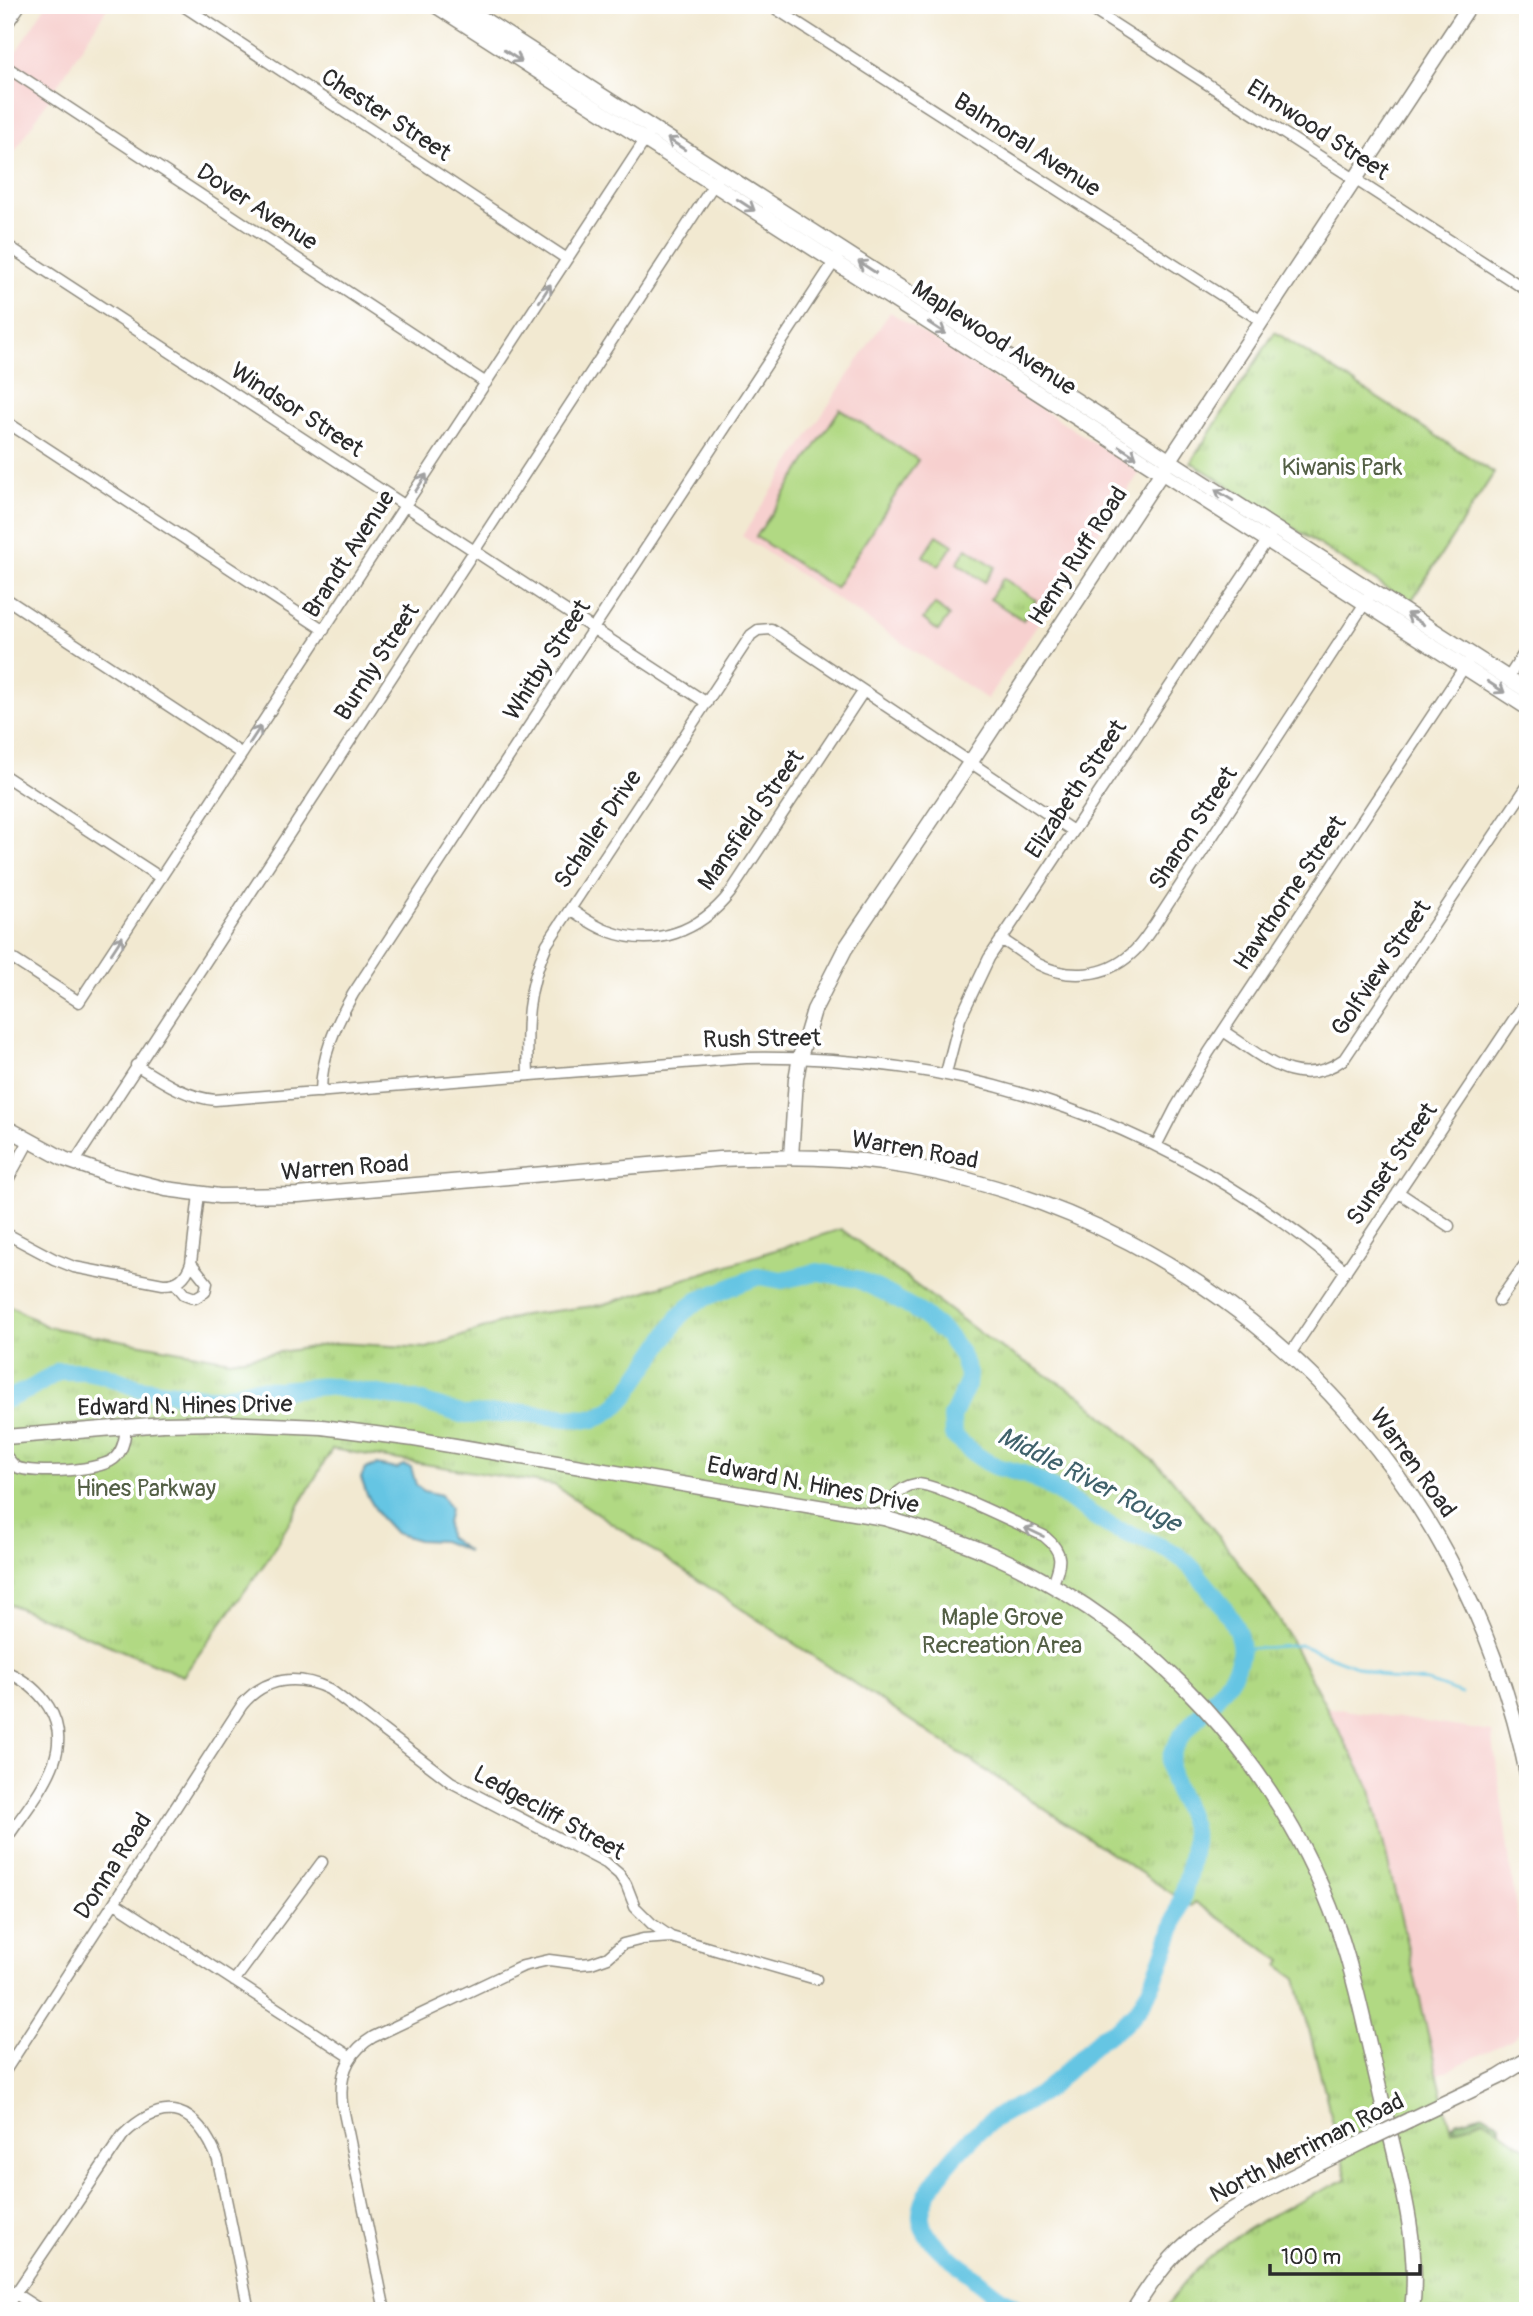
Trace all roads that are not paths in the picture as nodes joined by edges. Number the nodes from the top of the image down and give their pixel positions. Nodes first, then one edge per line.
1 (18, 5) edge
2 (182, 5) edge
3 (435, 5) edge
4 (461, 5) edge
5 (770, 5) edge
6 (1085, 5) edge
7 (1470, 5) edge
8 (5, 24) edge
9 (479, 25) junction
10 (5, 66) edge
11 (649, 135) junction
12 (717, 179) junction
13 (1355, 179) junction
14 (5, 244) edge
15 (838, 257) junction
16 (567, 259) junction
17 (1528, 291) edge
18 (1260, 320) junction
19 (486, 383) junction
20 (5, 421) edge
21 (1164, 466) junction
22 (405, 507) junction
23 (1271, 534) junction
24 (475, 551) junction
25 (1369, 597) junction
26 (5, 598) edge
27 (593, 628) junction
28 (324, 630) junction
29 (1528, 647) edge
30 (1469, 661) junction
31 (1508, 678) junction
32 (1528, 691) edge
33 (863, 692) junction
34 (707, 702) junction
35 (1528, 708) edge
36 (242, 754) junction
37 (970, 763) junction
38 (5, 776) edge
39 (1528, 785) edge
40 (1073, 831) junction
41 (161, 878) junction
42 (570, 909) junction
43 (1002, 939) junction
44 (5, 954) edge
45 (1528, 998) edge
46 (1223, 1031) junction
47 (800, 1057) junction
48 (136, 1065) junction
49 (946, 1073) junction
50 (528, 1076) junction
51 (321, 1092) junction
52 (5, 1127) edge
53 (29, 1141) junction
54 (1156, 1146) junction
55 (791, 1157) junction
56 (74, 1163) junction
57 (5, 1185) edge
58 (1398, 1192) junction
59 (199, 1194) junction
60 (1449, 1226) dead end
61 (5, 1233) edge
62 (1528, 1260) edge
63 (191, 1263) junction
64 (1346, 1272) junction
65 (176, 1283) junction
66 (1499, 1301) dead end
67 (1290, 1353) junction
68 (126, 1426) junction
69 (5, 1437) edge
70 (5, 1455) edge
71 (884, 1518) junction
72 (1052, 1586) junction
73 (5, 1671) edge
74 (261, 1688) joint
75 (1528, 1778) edge
76 (5, 1841) edge
77 (322, 1862) dead end
78 (115, 1903) junction
79 (671, 1937) junction
80 (816, 1979) dead end
81 (234, 1980) junction
82 (351, 2057) junction
83 (1528, 2059) edge
84 (5, 2071) edge
85 (5, 2287) edge
86 (16, 2294) junction
87 (5, 2309) edge
88 (41, 2311) edge
89 (249, 2311) edge
90 (385, 2311) edge
91 (1133, 2311) edge
92 (1412, 2311) edge

1 - 8 street
2 - 16 street, Chester Street
3 - 9 street, Maplewood Avenue
4 - 9 street, Maplewood Avenue
5 - 18 street, Balmoral Avenue
6 - 13 street, Elmwood Street
7 - 13 street, Henry Ruff Road
9 - 11 street, Maplewood Avenue
10 - 19 street, Dover Avenue
11 - 12 street, Maplewood Avenue
11 - 16 street, Brandt Avenue
12 - 15 street, Maplewood Avenue
12 - 24 street, Burnly Street
13 - 17 street, Elmwood Street
13 - 18 street, Henry Ruff Road
14 - 22 street, Windsor Street
15 - 21 street, Maplewood Avenue
15 - 27 street, Whitby Street
19 -> 16 street, Brandt Avenue
18 - 21 street, Henry Ruff Road
22 -> 19 street, Brandt Avenue
20 - 28 street
21 - 23 street, Maplewood Avenue
21 - 37 street, Henry Ruff Road
22 - 24 street, Windsor Street
22 - 28 street, Brandt Avenue
23 - 25 street, Maplewood Avenue
23 - 40 street, Elizabeth Street
24 - 27 street, Windsor Street
24 - 48 street, Burnly Street
25 - 30 street, Maplewood Avenue
25 - 43 street, Sharon Street
26 - 36 street
27 - 34 street, Windsor Street
27 - 51 street, Whitby Street
36 -> 28 street, Brandt Avenue
29 - 31 street
30 - 31 street, Maplewood Avenue
30 -> 35 street, Maplewood Avenue
30 - 46 street, Hawthorne Street
31 - 32 street, Maplewood Avenue
33 - 34 street, Schaller Drive
33 - 37 street
33 - 42 street, Mansfield Street
34 - 42 street, Schaller Drive
36 - 41 street, Brandt Avenue
37 - 40 street
37 - 47 street, Henry Ruff Road
38 - 41 street
39 - 46 street, Golfview Street
40 - 43 street, Elizabeth Street
44 -> 41 street, Brandt Avenue
42 - 50 street, Schaller Drive
43 - 49 street, Elizabeth Street
45 - 58 street, Sunset Street
46 - 54 street, Hawthorne Street
47 - 49 street, Rush Street
47 - 50 street, Rush Street
47 - 55 street, Henry Ruff Road
48 - 51 street, Rush Street
48 - 56 street, Burnly Street
49 - 54 street, Rush Street
50 - 51 street, Rush Street
52 - 53 street, Warren Road
53 - 56 street, Warren Road
53 - 57 street
54 - 64 street, Rush Street
55 - 59 street, Warren Road
55 - 67 street, Warren Road
56 - 59 street, Warren Road
58 - 60 street
58 - 64 street, Sunset Street
59 - 63 street
61 - 65 street
62 - 66 street
63 - 65 street
63 - 65 street
64 - 67 street, Sunset Street
67 - 75 street, Warren Road
68 - 69 street, Edward N. Hines Drive
68 - 70 street
68 - 71 street, Edward N. Hines Drive
71 - 72 street, Edward N. Hines Drive
72 -> 71 street
72 - 92 street, Edward N. Hines Drive
73 - 76 street
74 - 78 street, Donna Road
74 - 79 street, Ledgecliff Street
77 - 81 street
78 - 81 street
78 - 84 street, Donna Road
79 - 80 street, Ledgecliff Street
79 - 82 street
81 - 82 street
82 - 90 street
83 - 91 street, North Merriman Road, bridge
85 - 86 street
86 - 87 street
86 - 88 street
86 - 89 street

